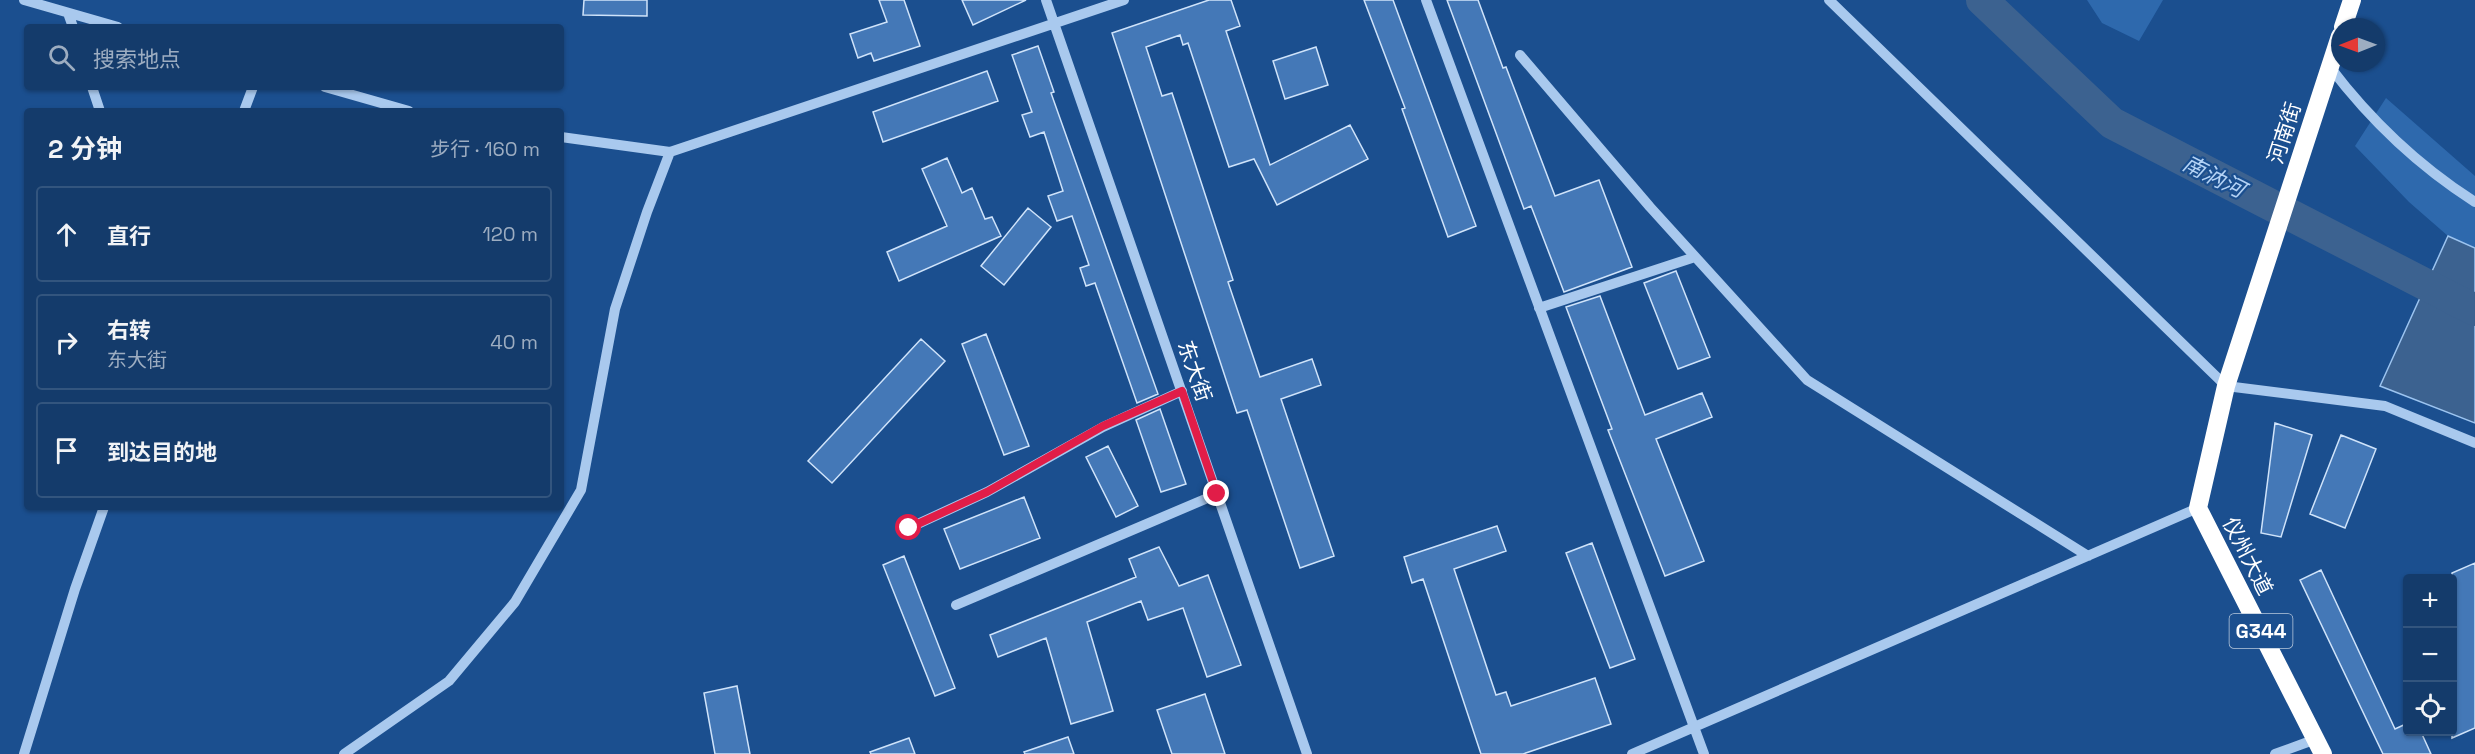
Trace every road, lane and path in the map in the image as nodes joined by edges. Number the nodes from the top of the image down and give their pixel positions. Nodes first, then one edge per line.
1 (24, 0) edge
2 (1046, 0) edge
3 (1124, 0) edge
4 (1426, 0) edge
5 (1829, 0) edge
6 (2352, 0) edge
7 (68, 13) junction
8 (2346, 18) edge
9 (72, 24) edge
10 (107, 24) edge
11 (1055, 24) junction
12 (1520, 55) dead end
13 (2331, 64) edge
14 (2330, 67) junction
15 (93, 90) edge
16 (252, 90) edge
17 (336, 90) edge
18 (99, 108) edge
19 (245, 108) edge
20 (398, 108) edge
21 (564, 136) edge
22 (670, 152) junction
23 (2475, 202) edge
24 (1695, 257) junction
25 (1539, 308) junction
26 (2226, 386) junction
27 (1182, 391) junction
28 (2475, 443) edge
29 (1217, 494) junction
30 (2198, 508) junction
31 (103, 510) edge
32 (909, 528) dead end
33 (2088, 556) junction
34 (956, 605) dead end
35 (1694, 727) junction
36 (2320, 746) edge
37 (24, 754) edge
38 (344, 754) edge
39 (1307, 754) edge
40 (1632, 754) edge
41 (1704, 754) edge
42 (2276, 754) edge

1 - 7 street
2 - 11 street, 东大街
3 - 11 street
4 - 25 street
5 - 26 street
6 - 8 highway
7 - 9 street
7 - 10 street
11 - 22 street
11 - 27 street, 东大街
12 - 24 street
13 - 14 highway, 河南街
14 - 23 street
14 - 26 highway, 河南街
15 - 18 street
16 - 19 street
17 - 20 street
21 - 22 street
22 - 38 street
24 - 25 street
24 - 33 street
25 - 35 street
26 - 28 street
26 - 30 highway
27 - 29 street, 东大街
27 - 32 street
29 - 34 street
29 - 39 street, 东大街
30 - 33 street
30 - 36 highway, 仪州大道 / G344
31 - 37 street
33 - 35 street
35 - 40 street
35 - 41 street
36 - 42 street

